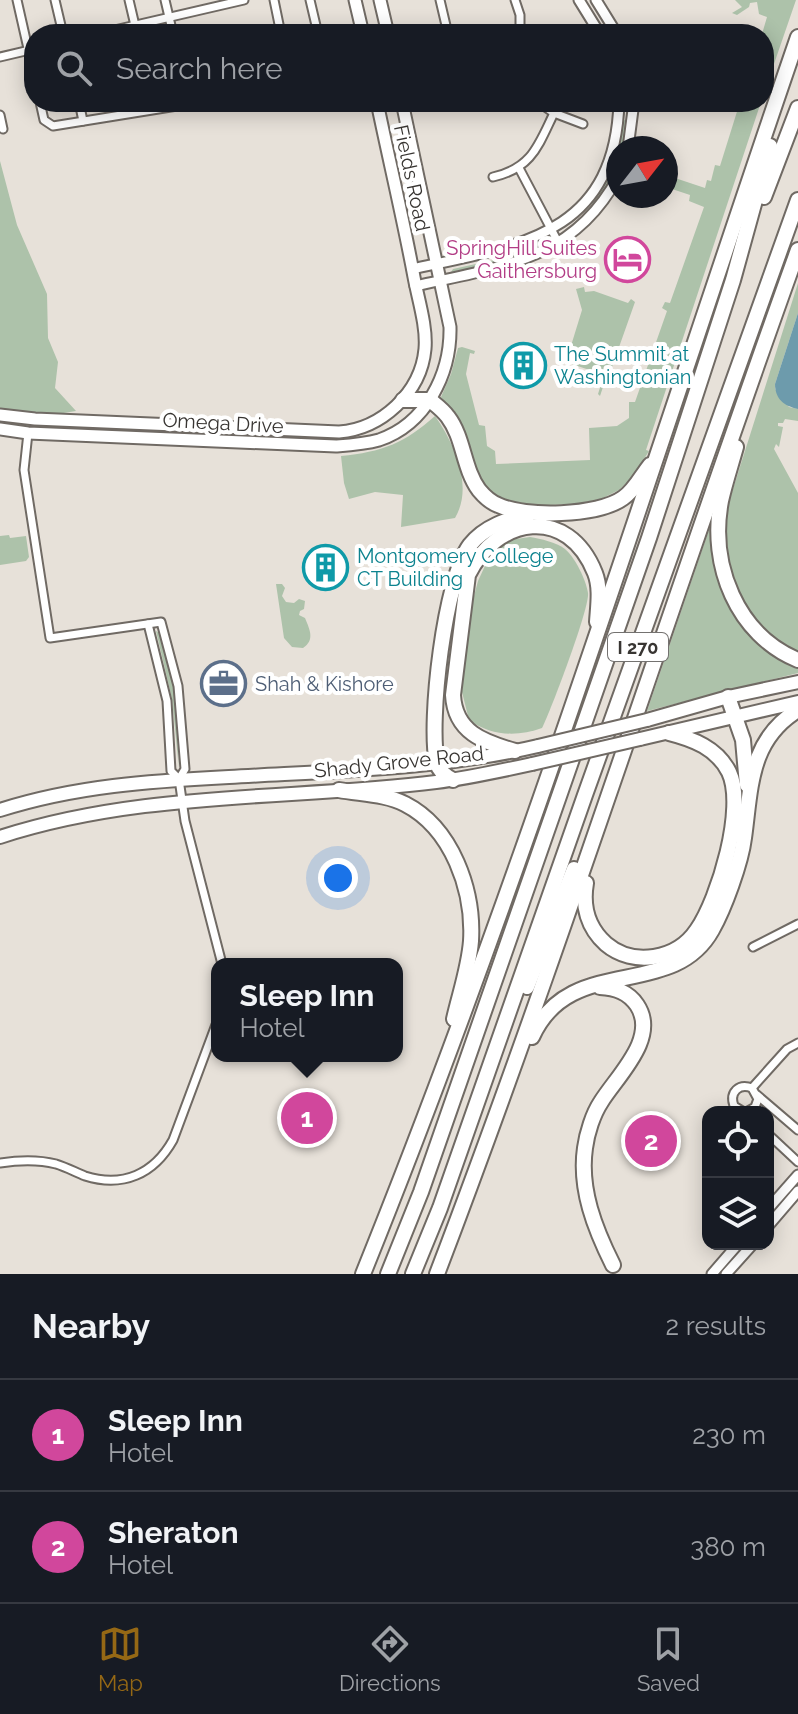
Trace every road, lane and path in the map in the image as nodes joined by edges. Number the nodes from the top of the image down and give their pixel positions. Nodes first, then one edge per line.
1 (17, 0) edge
2 (55, 0) edge
3 (129, 0) edge
4 (165, 0) edge
5 (244, 0) edge
6 (274, 0) edge
7 (310, 0) edge
8 (355, 0) edge
9 (380, 0) edge
10 (440, 0) edge
11 (515, 0) edge
12 (579, 0) edge
13 (596, 0) edge
14 (602, 10) junction
15 (169, 17) junction
16 (590, 17) junction
17 (61, 24) edge
18 (135, 24) edge
19 (151, 24) edge
20 (171, 24) edge
21 (279, 24) edge
22 (316, 24) edge
23 (361, 24) edge
24 (386, 24) edge
25 (446, 24) edge
26 (520, 24) edge
27 (594, 24) edge
28 (611, 24) edge
29 (24, 25) edge
30 (798, 37) edge
31 (24, 52) edge
32 (0, 57) edge
33 (798, 57) edge
34 (774, 108) edge
35 (798, 108) edge
36 (43, 112) edge
37 (81, 112) edge
38 (124, 112) edge
39 (379, 112) edge
40 (404, 112) edge
41 (618, 112) edge
42 (633, 112) edge
43 (773, 112) edge
44 (554, 113) joint
45 (0, 115) edge
46 (83, 121) junction
47 (583, 124) dead end
48 (3, 129) dead end
49 (630, 136) edge
50 (519, 168) junction
51 (493, 177) dead end
52 (606, 196) edge
53 (798, 200) edge
54 (551, 230) junction
55 (559, 244) junction
56 (798, 250) edge
57 (436, 264) junction
58 (412, 269) junction
59 (441, 280) junction
60 (733, 280) junction
61 (415, 286) junction
62 (756, 365) junction
63 (403, 400) junction
64 (430, 400) junction
65 (0, 415) edge
66 (0, 429) edge
67 (28, 433) junction
68 (658, 454) junction
69 (534, 513) junction
70 (148, 624) junction
71 (596, 643) junction
72 (798, 660) edge
73 (798, 682) edge
74 (728, 697) junction
75 (798, 702) edge
76 (798, 710) edge
77 (736, 717) junction
78 (669, 733) junction
79 (515, 751) junction
80 (437, 764) junction
81 (179, 779) junction
82 (453, 780) junction
83 (339, 790) junction
84 (748, 797) junction
85 (182, 801) junction
86 (605, 808) junction
87 (0, 810) edge
88 (595, 834) junction
89 (0, 837) edge
90 (798, 924) edge
91 (753, 947) dead end
92 (221, 958) edge
93 (588, 987) junction
94 (211, 1038) edge
95 (798, 1043) edge
96 (438, 1082) junction
97 (755, 1092) junction
98 (480, 1094) junction
99 (734, 1106) edge
100 (755, 1106) edge
101 (798, 1130) edge
102 (774, 1140) edge
103 (798, 1162) edge
104 (0, 1163) edge
105 (798, 1175) edge
106 (798, 1191) edge
107 (774, 1202) edge
108 (463, 1207) junction
109 (774, 1219) edge
110 (733, 1250) edge
111 (748, 1250) edge
112 (616, 1270) edge
113 (363, 1274) edge
114 (388, 1274) edge
115 (413, 1274) edge
116 (437, 1274) edge
117 (712, 1274) edge
118 (726, 1274) edge

1 - 29 street
2 - 17 street
3 - 18 street
4 - 15 street
5 - 15 street
6 - 21 street
7 - 22 street
8 - 23 main road
9 - 24 main road
10 - 25 street
11 - 26 street
12 - 16 street
13 - 14 street
14 - 16 street
14 - 28 street
15 - 19 street
15 - 20 street
16 - 27 street
30 - 34 highway, I 270
31 - 32 street
33 - 60 highway
35 - 60 highway, I 270
36 - 46 street
37 - 46 street
38 - 46 street
39 - 58 main road, Fields Road
40 - 57 main road, Fields Road
41 - 54 street
42 - 49 street
43 - 68 highway, I 270
44 - 47 street
44 - 50 street
45 - 48 street
50 - 51 street
50 - 54 street
52 - 55 street
53 - 98 highway, I 270
54 - 55 street
54 - 57 street
55 - 59 street
56 - 62 highway, I 270
57 - 58 street
57 - 59 main road, Fields Road
58 - 61 main road, Fields Road
59 - 61 street
59 - 64 main road, Fields Road
60 - 114 highway, I 270
61 - 63 main road, Fields Road
62 - 72 highway
62 - 86 highway, I 270
63 - 64 highway
63 - 65 main road, Omega Drive
64 - 67 main road, Omega Drive
64 - 69 highway
66 - 67 main road, Omega Drive
67 - 70 street
68 - 69 highway
68 - 71 highway, I 270
69 - 80 highway
70 - 81 street
70 - 81 street
71 - 79 highway
71 - 96 highway, I 270
73 - 74 main road, Shady Grove Road
74 - 77 highway
74 - 79 main road, Shady Grove Road, bridge
75 - 77 main road, Shady Grove Road
76 - 84 highway
77 - 78 main road, Shady Grove Road
77 - 84 highway
78 - 82 main road, Shady Grove Road, bridge
78 - 88 highway
79 - 80 main road, Shady Grove Road
80 - 81 main road, Shady Grove Road
80 - 82 highway
81 - 85 street
81 - 87 main road, Shady Grove Road
82 - 83 main road, Shady Grove Road
83 - 85 main road, Shady Grove Road
83 - 96 highway
84 - 93 highway
85 - 89 main road, Shady Grove Road
85 - 92 street
86 - 88 highway, I 270
86 - 98 highway
88 - 108 highway, I 270
90 - 91 street
93 - 108 highway
93 - 112 highway
94 - 104 street
95 - 97 street
96 - 113 highway, I 270
97 - 99 street
97 - 100 street
97 - 101 street
98 - 115 highway, I 270
102 - 103 street
105 - 107 street
106 - 109 street
108 - 116 highway, I 270
110 - 117 street
111 - 118 street

